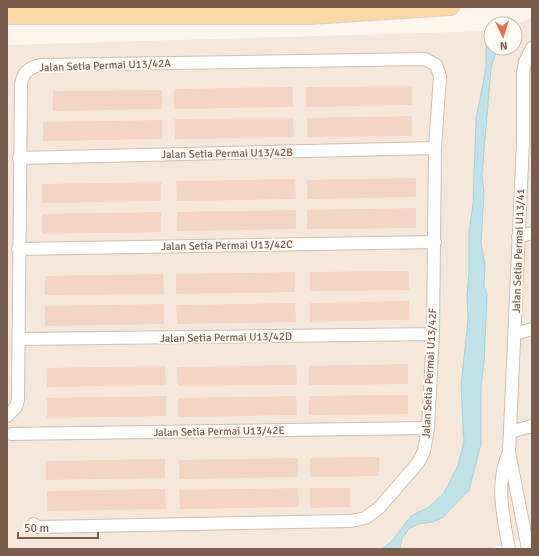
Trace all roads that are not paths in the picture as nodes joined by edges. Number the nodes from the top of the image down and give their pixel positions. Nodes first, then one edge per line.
1 (451, 7) edge
2 (7, 16) edge
3 (531, 49) edge
4 (436, 65) joint
5 (527, 140) edge
6 (435, 148) junction
7 (19, 158) junction
8 (532, 233) edge
9 (518, 237) junction
10 (435, 242) junction
11 (18, 249) junction
12 (532, 329) edge
13 (433, 334) junction
14 (515, 334) junction
15 (18, 339) junction
16 (7, 416) edge
17 (532, 426) edge
18 (428, 428) junction
19 (510, 432) junction
20 (9, 437) edge
21 (509, 452) junction
22 (33, 524) dead end
23 (509, 549) edge
24 (528, 549) edge

1 - 2 main road
3 - 5 street, Jalan Setia Permai U13/41
4 - 6 street, Jalan Setia Permai U13/42F
4 - 7 street, Jalan Setia Permai U13/42A
5 - 9 street, Jalan Setia Permai U13/41
6 - 7 street, Jalan Setia Permai U13/42B
6 - 10 street, Jalan Setia Permai U13/42F
7 - 11 street, Jalan Setia Permai U13/42A
8 - 9 street
9 - 14 street, Jalan Setia Permai U13/41
10 - 11 street, Jalan Setia Permai U13/42C
10 - 13 street, Jalan Setia Permai U13/42F
11 - 15 street, Jalan Setia Permai U13/42A
12 - 14 street
13 - 15 street, Jalan Setia Permai U13/42D
13 - 18 street, Jalan Setia Permai U13/42F
14 - 19 street, Jalan Setia Permai U13/41
15 - 16 street, Jalan Setia Permai U13/42A
16 - 20 street
17 - 19 street
18 - 20 street, Jalan Setia Permai U13/42E
18 - 22 street, Jalan Setia Permai U13/42F
19 - 21 street, Jalan Setia Permai U13/41
21 - 23 street, Jalan Setia Permai U13/41
21 - 24 street, Jalan Setia Permai U13/41

